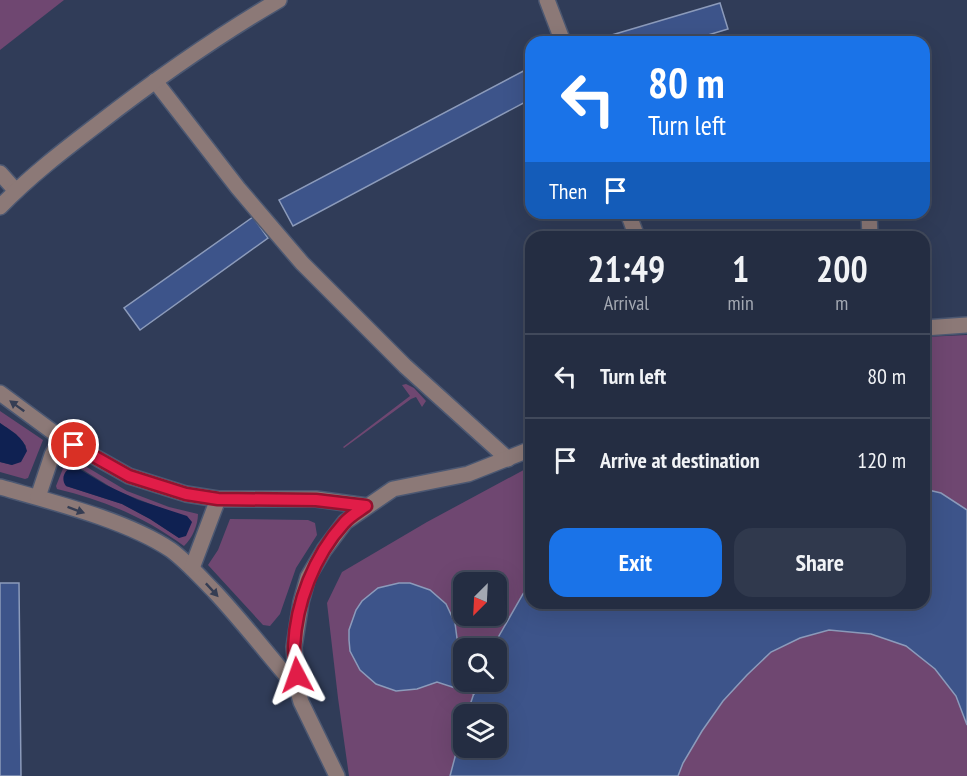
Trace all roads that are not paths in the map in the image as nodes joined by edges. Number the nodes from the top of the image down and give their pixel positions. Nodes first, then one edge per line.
1 (279, 0) edge
2 (547, 0) edge
3 (561, 36) edge
4 (155, 81) junction
5 (0, 173) edge
6 (16, 191) junction
7 (0, 207) edge
8 (967, 325) edge
9 (930, 328) edge
10 (0, 393) edge
11 (61, 438) junction
12 (525, 452) edge
13 (508, 459) junction
14 (0, 487) edge
15 (38, 497) junction
16 (218, 499) junction
17 (366, 506) junction
18 (192, 568) junction
19 (297, 688) junction
20 (337, 776) edge

1 - 4 lane
2 - 3 lane
4 - 6 lane
4 - 13 lane
5 - 6 lane
6 - 7 lane
8 - 9 lane
11 -> 10 lane
11 - 15 lane
11 - 16 lane
12 - 13 lane
13 - 17 lane
14 - 15 lane
15 -> 18 lane
16 - 17 lane
16 - 18 lane
17 - 19 lane
18 -> 19 lane
19 - 20 lane

